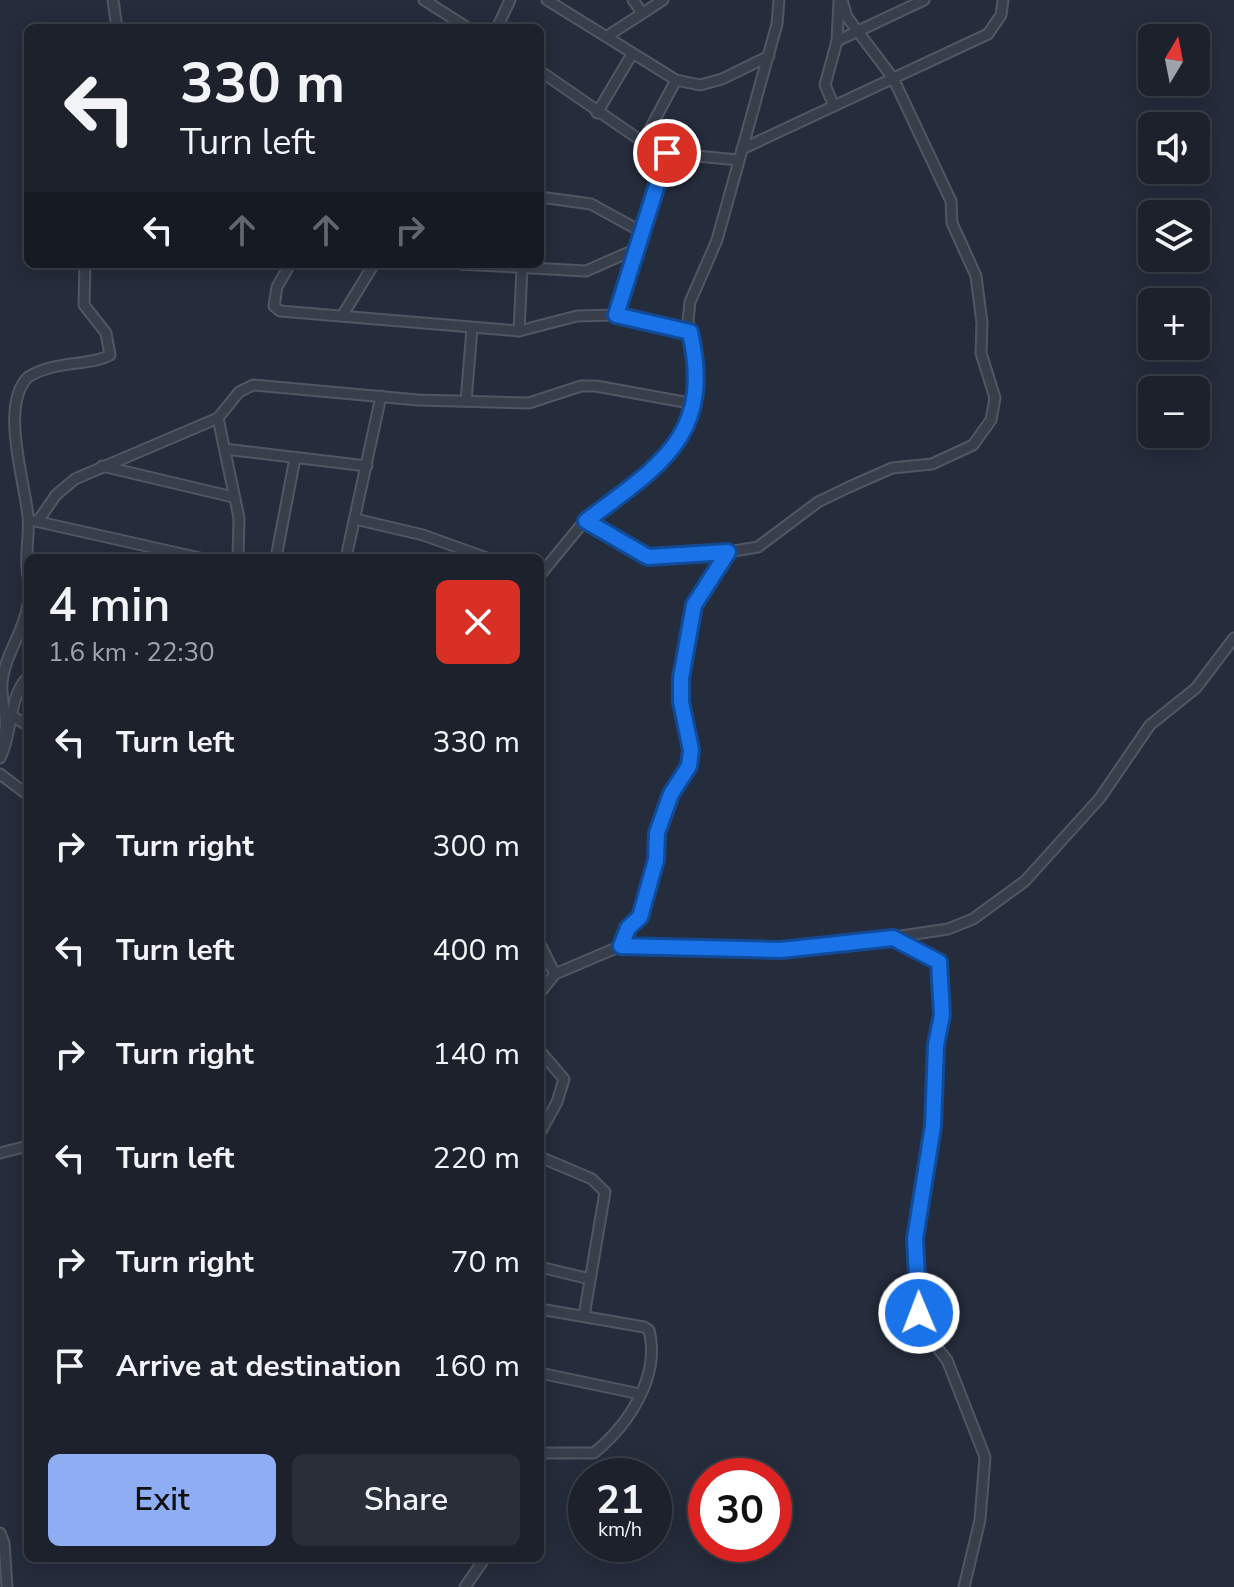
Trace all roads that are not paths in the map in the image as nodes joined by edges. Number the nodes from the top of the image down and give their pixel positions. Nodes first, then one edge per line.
1 (113, 0) edge
2 (424, 0) edge
3 (510, 0) edge
4 (547, 0) edge
5 (633, 0) edge
6 (663, 0) edge
7 (779, 0) edge
8 (841, 0) edge
9 (924, 0) edge
10 (1003, 0) edge
11 (434, 4) edge
12 (642, 13) junction
13 (116, 24) edge
14 (462, 24) edge
15 (499, 24) edge
16 (858, 32) junction
17 (609, 35) junction
18 (837, 41) junction
19 (632, 54) junction
20 (769, 56) junction
21 (544, 74) edge
22 (893, 78) junction
23 (676, 80) junction
24 (834, 106) junction
25 (597, 113) junction
26 (643, 142) junction
27 (742, 149) junction
28 (667, 153) junction
29 (738, 160) junction
30 (544, 198) edge
31 (642, 232) junction
32 (634, 250) junction
33 (85, 268) edge
34 (288, 268) edge
35 (372, 268) edge
36 (510, 268) edge
37 (522, 269) junction
38 (616, 315) junction
39 (342, 316) junction
40 (472, 329) junction
41 (519, 331) junction
42 (690, 332) junction
43 (381, 396) junction
44 (466, 401) junction
45 (695, 404) junction
46 (218, 418) junction
47 (225, 449) junction
48 (295, 458) junction
49 (102, 466) junction
50 (367, 466) junction
51 (233, 497) junction
52 (355, 519) junction
53 (33, 520) junction
54 (586, 521) junction
55 (728, 552) junction
56 (25, 554) edge
57 (182, 554) edge
58 (238, 554) edge
59 (277, 554) edge
60 (347, 554) edge
61 (476, 554) edge
62 (544, 569) edge
63 (24, 614) edge
64 (1234, 638) edge
65 (24, 681) edge
66 (14, 717) junction
67 (24, 723) edge
68 (0, 744) edge
69 (0, 758) edge
70 (0, 774) edge
71 (24, 792) edge
72 (893, 938) junction
73 (621, 946) junction
74 (544, 952) edge
75 (555, 974) junction
76 (544, 988) edge
77 (544, 1056) edge
78 (544, 1126) edge
79 (0, 1143) edge
80 (24, 1147) edge
81 (0, 1153) edge
82 (544, 1159) edge
83 (544, 1268) edge
84 (590, 1279) junction
85 (544, 1310) edge
86 (584, 1316) junction
87 (544, 1374) edge
88 (640, 1394) junction
89 (544, 1453) edge
90 (0, 1533) edge
91 (482, 1562) edge
92 (7, 1587) edge
93 (465, 1587) edge
94 (964, 1587) edge

1 - 13 street
2 - 11 street
3 - 15 street
4 - 17 street
5 - 12 street
6 - 12 street
7 - 20 street
8 - 16 street
8 - 18 street
9 - 16 street
10 - 22 street
11 - 14 street
12 - 17 street
16 - 18 street
16 - 22 street
17 - 19 street
18 - 24 street
19 - 23 street
19 - 25 street
20 - 23 street
20 - 27 street
21 - 25 street
22 - 24 street
22 - 55 street
23 - 26 street
24 - 27 street
25 - 26 street
26 - 28 street
27 - 29 street
28 - 29 street
28 - 31 street
29 - 42 street
30 - 31 street
31 - 32 street
32 - 37 street
32 - 38 street
33 - 53 street
34 - 39 street
35 - 39 street
36 - 37 street
37 - 41 street
38 - 41 street
38 - 42 street
39 - 40 street
40 - 41 street
40 - 44 street
42 - 45 street
43 - 44 street
43 - 46 street
43 - 50 street
44 - 45 street
45 - 54 street
46 - 47 street
46 - 49 street
47 - 48 street
47 - 51 street
48 - 50 street
48 - 59 street
49 - 51 street
49 - 53 street
50 - 52 street
51 - 58 street
52 - 60 street
52 - 61 street
53 - 56 street
53 - 57 street
54 - 55 street
54 - 62 street
55 - 73 street
63 - 68 street
64 - 72 street
65 - 66 street
66 - 67 street
66 - 69 street
70 - 71 street
72 - 73 street
72 - 94 street
73 - 75 street
74 - 75 street
75 - 76 street
77 - 78 street
79 - 80 street
80 - 81 street
82 - 84 street
83 - 84 street
84 - 86 street
85 - 86 street
86 - 88 street
87 - 88 street
88 - 89 street
90 - 92 street
91 - 93 street

